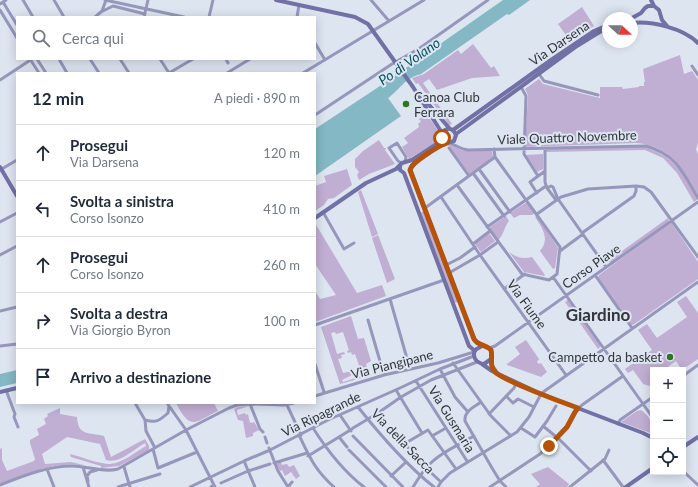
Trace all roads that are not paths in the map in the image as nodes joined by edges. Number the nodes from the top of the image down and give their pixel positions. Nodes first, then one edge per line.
1 (23, 0) edge
2 (54, 0) edge
3 (106, 0) edge
4 (148, 0) edge
5 (213, 0) edge
6 (276, 0) edge
7 (371, 0) edge
8 (424, 0) edge
9 (482, 0) edge
10 (488, 0) edge
11 (648, 0) edge
12 (651, 0) edge
13 (3, 2) edge
14 (299, 5) junction
15 (480, 6) junction
16 (654, 6) junction
17 (146, 9) junction
18 (644, 9) junction
19 (0, 10) edge
20 (101, 12) junction
21 (145, 15) edge
22 (660, 15) junction
23 (32, 16) edge
24 (63, 16) edge
25 (96, 16) edge
26 (179, 16) edge
27 (209, 16) edge
28 (297, 16) edge
29 (638, 16) edge
30 (389, 21) junction
31 (16, 23) edge
32 (638, 23) edge
33 (649, 23) junction
34 (669, 27) junction
35 (602, 28) edge
36 (374, 30) junction
37 (602, 31) edge
38 (16, 36) edge
39 (698, 43) edge
40 (316, 45) edge
41 (30, 60) edge
42 (32, 60) edge
43 (38, 60) edge
44 (60, 60) edge
45 (91, 60) edge
46 (121, 60) edge
47 (161, 60) edge
48 (191, 60) edge
49 (226, 60) edge
50 (248, 60) edge
51 (325, 60) junction
52 (396, 62) junction
53 (228, 63) dead end
54 (692, 66) dead end
55 (38, 72) edge
56 (45, 72) edge
57 (66, 72) edge
58 (98, 72) edge
59 (128, 72) edge
60 (168, 72) edge
61 (171, 72) edge
62 (229, 72) edge
63 (305, 72) edge
64 (539, 74) junction
65 (698, 75) edge
66 (0, 80) edge
67 (523, 84) junction
68 (413, 87) junction
69 (598, 95) dead end
70 (316, 114) edge
71 (451, 129) junction
72 (442, 135) junction
73 (456, 136) junction
74 (449, 144) junction
75 (460, 147) junction
76 (545, 148) junction
77 (494, 149) junction
78 (524, 149) junction
79 (495, 157) junction
80 (16, 161) edge
81 (402, 164) junction
82 (411, 168) junction
83 (0, 169) edge
84 (479, 169) junction
85 (393, 170) junction
86 (545, 171) junction
87 (403, 172) junction
88 (473, 173) junction
89 (469, 176) junction
90 (538, 176) junction
91 (489, 183) junction
92 (457, 185) junction
93 (636, 186) junction
94 (483, 187) junction
95 (547, 187) junction
96 (537, 193) junction
97 (16, 194) edge
98 (441, 197) junction
99 (500, 198) junction
100 (698, 198) edge
101 (527, 200) junction
102 (557, 200) junction
103 (494, 202) junction
104 (698, 202) edge
105 (425, 208) junction
106 (418, 211) junction
107 (323, 212) junction
108 (510, 212) junction
109 (16, 214) edge
110 (537, 214) junction
111 (504, 216) junction
112 (316, 217) edge
113 (672, 221) junction
114 (0, 222) edge
115 (487, 227) junction
116 (490, 231) junction
117 (582, 234) junction
118 (498, 242) junction
119 (354, 243) dead end
120 (474, 245) junction
121 (16, 247) edge
122 (560, 251) junction
123 (0, 255) edge
124 (480, 256) junction
125 (698, 256) edge
126 (446, 265) junction
127 (606, 267) junction
128 (450, 273) junction
129 (525, 274) junction
130 (595, 275) junction
131 (553, 277) junction
132 (444, 279) junction
133 (698, 282) edge
134 (504, 289) junction
135 (566, 295) junction
136 (390, 299) junction
137 (461, 302) junction
138 (454, 305) junction
139 (16, 307) edge
140 (0, 311) edge
141 (368, 320) dead end
142 (528, 322) junction
143 (316, 325) edge
144 (633, 327) junction
145 (16, 344) edge
146 (0, 346) edge
147 (483, 346) junction
148 (603, 348) junction
149 (490, 350) junction
150 (474, 353) junction
151 (491, 359) junction
152 (477, 362) junction
153 (453, 363) junction
154 (482, 364) junction
155 (698, 365) edge
156 (316, 367) edge
157 (410, 369) junction
158 (440, 370) junction
159 (456, 370) junction
160 (497, 373) junction
161 (686, 374) edge
162 (384, 375) junction
163 (443, 375) junction
164 (566, 376) junction
165 (623, 376) junction
166 (416, 381) junction
167 (516, 383) junction
168 (420, 386) junction
169 (16, 388) edge
170 (400, 388) junction
171 (6, 390) junction
172 (396, 390) junction
173 (0, 392) edge
174 (324, 392) junction
175 (541, 394) junction
176 (316, 396) edge
177 (402, 396) junction
178 (506, 396) junction
179 (650, 399) edge
180 (481, 402) junction
181 (136, 404) edge
182 (168, 404) edge
183 (237, 404) edge
184 (250, 404) edge
185 (271, 404) edge
186 (290, 404) edge
187 (643, 404) junction
188 (287, 405) junction
189 (556, 406) dead end
190 (580, 406) junction
191 (358, 407) junction
192 (534, 407) junction
193 (468, 412) junction
194 (489, 414) junction
195 (650, 414) edge
196 (340, 415) junction
197 (145, 420) junction
198 (368, 420) junction
199 (618, 424) junction
200 (543, 426) junction
201 (18, 427) dead end
202 (390, 427) dead end
203 (313, 428) junction
204 (446, 428) junction
205 (521, 428) junction
206 (352, 429) junction
207 (186, 430) junction
208 (263, 432) dead end
209 (422, 433) junction
210 (300, 435) junction
211 (265, 436) dead end
212 (353, 436) dead end
213 (432, 436) junction
214 (474, 436) junction
215 (511, 436) junction
216 (650, 436) edge
217 (698, 436) edge
218 (339, 437) junction
219 (558, 437) junction
220 (267, 443) dead end
221 (404, 444) junction
222 (457, 445) junction
223 (686, 445) edge
224 (325, 446) junction
225 (154, 449) junction
226 (270, 449) junction
227 (609, 450) dead end
228 (197, 452) junction
229 (484, 453) junction
230 (308, 454) junction
231 (444, 454) junction
232 (603, 460) junction
233 (244, 461) junction
234 (406, 462) junction
235 (467, 462) junction
236 (273, 463) junction
237 (83, 467) junction
238 (124, 467) junction
239 (426, 468) junction
240 (47, 469) junction
241 (456, 469) junction
242 (101, 470) junction
243 (650, 470) edge
244 (248, 471) junction
245 (591, 471) junction
246 (160, 474) dead end
247 (686, 474) edge
248 (391, 476) junction
249 (420, 476) junction
250 (211, 477) junction
251 (88, 481) junction
252 (500, 481) junction
253 (292, 482) dead end
254 (441, 482) junction
255 (0, 485) edge
256 (130, 485) edge
257 (215, 485) edge
258 (698, 485) edge
259 (624, 486) edge
260 (54, 487) edge
261 (89, 487) edge
262 (118, 487) edge
263 (190, 487) edge
264 (255, 487) edge
265 (288, 487) edge
266 (334, 487) edge
267 (364, 487) edge
268 (386, 487) edge
269 (403, 487) edge
270 (413, 487) edge
271 (434, 487) edge
272 (438, 487) edge
273 (490, 487) edge
274 (506, 487) edge
275 (570, 487) edge

1 - 23 street
2 - 24 street
3 - 17 street
3 - 20 street
4 - 17 street
5 - 27 street
6 - 14 street
7 - 30 street
8 - 30 street
9 - 15 street
10 - 15 street
11 - 18 street
12 - 16 street
13 - 31 street
14 - 28 street
14 - 36 street
15 - 52 street
16 - 18 street
16 - 22 street
17 - 21 street
17 - 26 street
18 - 29 street
18 - 33 street
19 - 38 street
20 - 21 street
20 - 25 street
22 - 33 street
22 - 34 street
30 - 36 street
32 - 33 street
33 - 34 street
34 - 39 street
35 - 67 street, Via Darsena
36 - 51 street
36 - 52 street
37 - 64 street, Via Darsena
40 - 51 street
41 - 66 street
42 - 55 street
43 - 56 street
44 - 57 street
45 - 58 street
46 - 59 street
47 - 60 street
48 - 61 street
49 - 53 street
50 - 62 street
51 - 63 street
52 - 68 street
52 - 70 street
54 - 65 street
64 - 67 street, Via Darsena
64 - 69 street
67 - 71 street, Via Darsena
67 - 73 street, Via Darsena
67 - 78 street
68 - 71 street
68 - 72 street
71 - 72 street, Via Darsena
71 - 73 street
72 - 74 street
72 - 81 street, Via Darsena
73 - 74 street, Via Darsena
73 - 75 street
74 - 75 street, Viale Quattro Novembre
74 - 82 street, Via Darsena
74 - 89 street
75 - 77 street, Viale Quattro Novembre
76 - 78 street, Viale Quattro Novembre
76 - 86 street
76 - 100 street, Viale Quattro Novembre
77 - 78 street, Viale Quattro Novembre
77 - 79 street
78 - 90 street
79 - 84 street
79 - 101 street
80 - 83 street
81 - 81 street
81 - 82 street
81 - 85 street, Via Darsena
81 - 87 street
82 - 87 street, Via Darsena
82 - 105 street
83 - 97 street
84 - 88 street
84 - 91 street
85 - 87 street
85 - 107 street, Via Darsena
86 - 90 street
86 - 95 street
87 - 106 street
88 - 89 street
88 - 94 street
89 - 92 street
90 - 96 street
91 - 94 street
91 - 99 street
92 - 98 street
92 - 115 street
93 - 102 street
93 - 113 street
93 - 117 street
94 - 103 street
95 - 96 street
95 - 102 street
96 - 101 street
98 - 105 street
98 - 120 street, Via Fiume
99 - 103 street
99 - 108 street
101 - 108 street
101 - 110 street
102 - 110 street
102 - 117 street
103 - 111 street
104 - 113 street, Corso Piave
105 - 106 street
105 - 126 street
106 - 132 street
107 - 112 street, Via Darsena
107 - 119 street
108 - 111 street
109 - 114 street
110 - 122 street
111 - 115 street
113 - 125 street
113 - 127 street, Corso Piave
115 - 116 street
116 - 118 street
116 - 120 street
117 - 122 street
117 - 127 street
118 - 124 street
118 - 129 street
120 - 124 street, Via Fiume
120 - 126 street
121 - 123 street
122 - 131 street
124 - 128 street
124 - 134 street, Via Fiume
126 - 128 street
127 - 130 street, Corso Piave
128 - 137 street
129 - 131 street
129 - 134 street
130 - 135 street, Corso Piave
130 - 144 street
131 - 135 street
132 - 136 street
132 - 138 street
133 - 144 street
134 - 142 street, Via Fiume
135 - 142 street, Corso Piave
135 - 148 street
136 - 143 street
136 - 157 street
137 - 138 street
137 - 147 street
138 - 150 street
139 - 140 street
141 - 162 street
142 - 149 street, Corso Piave
142 - 164 street, Via Fiume
144 - 148 street
145 - 146 street
147 - 149 street
147 - 150 street
148 - 164 street
148 - 165 street
149 - 151 street
150 - 152 street
150 - 153 street
150 - 157 street, Via Piangipane
151 - 154 street
151 - 160 street
152 - 154 street
152 - 159 street
153 - 158 street, Via Ripagrande
153 - 159 street
154 - 160 street
155 - 161 street
156 - 174 street
157 - 162 street, Via Piangipane
158 - 163 street
158 - 166 street, Via Ripagrande
159 - 163 street
159 - 180 street
160 - 167 street
162 - 174 street, Via Piangipane
163 - 168 street
163 - 193 street
164 - 175 street
165 - 187 street
165 - 190 street
166 - 168 street, Via Gusmaria
166 - 170 street, Via Ripagrande
167 - 175 street
167 - 178 street
168 - 177 street
168 - 204 street, Via Gusmaria
169 - 171 street
170 - 172 street, Via Ripagrande
170 - 177 street
171 - 173 street
171 - 201 street
172 - 177 street
172 - 191 street, Via Ripagrande
174 - 176 street, Via Piangipane
175 - 190 street
175 - 192 street
177 - 198 street
177 - 209 street
178 - 192 street
178 - 194 street
179 - 187 street
180 - 193 street
180 - 194 street
181 - 197 street
182 - 197 street
182 - 207 street
183 - 184 street
183 - 207 street
184 - 185 street
184 - 208 street
185 - 188 street
186 - 188 street
187 - 195 street
187 - 199 street
188 - 210 street
189 - 200 street
190 - 199 street
190 - 219 street
191 - 196 street, Via Ripagrande
191 - 198 street, Via della Sacca
192 - 205 street
193 - 214 street
194 - 215 street
196 - 203 street, Via Ripagrande
196 - 206 street
197 - 225 street
198 - 206 street
198 - 234 street, Via della Sacca
199 - 216 street
200 - 205 street
200 - 219 street
202 - 221 street
203 - 210 street, Via Ripagrande
203 - 224 street
204 - 213 street
204 - 222 street, Via Gusmaria
205 - 215 street
206 - 218 street
207 - 225 street
207 - 228 street
209 - 213 street
209 - 221 street
210 - 226 street, Via Ripagrande
210 - 230 street
211 - 220 street
212 - 248 street
213 - 231 street
214 - 222 street
214 - 229 street
215 - 229 street
217 - 223 street
218 - 224 street
218 - 268 street
219 - 245 street
219 - 252 street
221 - 239 street
222 - 231 street
222 - 235 street, Via Gusmaria
224 - 230 street
224 - 267 street
225 - 228 street
225 - 238 street
226 - 233 street, Via Ripagrande
226 - 236 street
227 - 232 street
228 - 250 street
229 - 235 street
229 - 252 street
230 - 236 street
230 - 266 street
231 - 239 street
231 - 241 street
232 - 245 street
232 - 259 street
233 - 244 street
233 - 250 street, Via Ripagrande
234 - 248 street
234 - 249 street, Via della Sacca
235 - 241 street
236 - 244 street
236 - 265 street
237 - 240 street
237 - 242 street
237 - 251 street
238 - 242 street
238 - 256 street
239 - 249 street
239 - 254 street
240 - 255 street
240 - 260 street
241 - 254 street
242 - 251 street
243 - 259 street
244 - 257 street
244 - 264 street
245 - 275 street
246 - 256 street
247 - 258 street
248 - 269 street
249 - 270 street
249 - 271 street, Via della Sacca
250 - 257 street
250 - 263 street, Via Ripagrande
251 - 261 street
252 - 273 street
252 - 274 street
253 - 265 street
254 - 272 street
256 - 262 street

